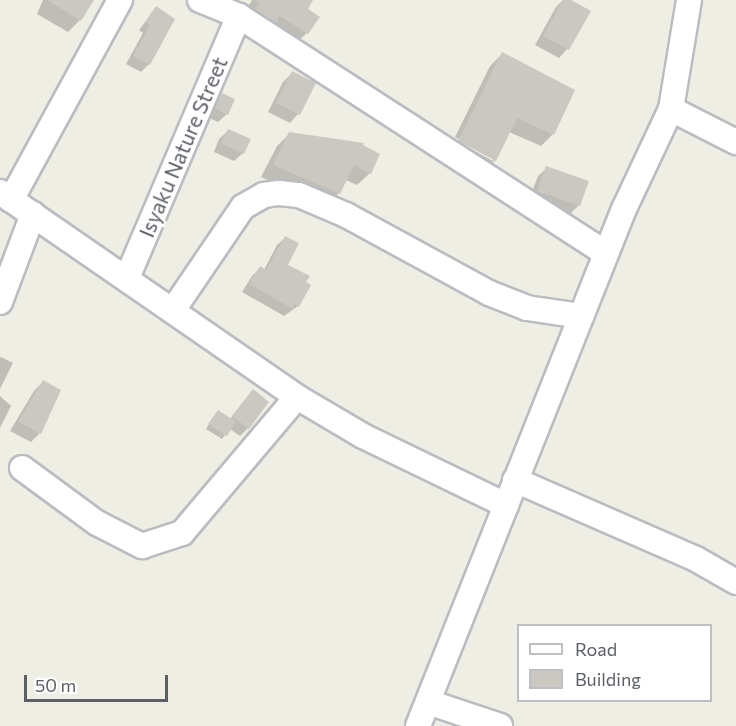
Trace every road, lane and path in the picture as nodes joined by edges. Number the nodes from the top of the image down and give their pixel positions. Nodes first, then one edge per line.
1 (120, 0) edge
2 (200, 0) edge
3 (688, 0) edge
4 (239, 16) junction
5 (671, 109) junction
6 (736, 142) edge
7 (6, 196) edge
8 (33, 214) junction
9 (606, 253) junction
10 (127, 278) junction
11 (0, 302) edge
12 (173, 310) junction
13 (581, 316) junction
14 (297, 397) junction
15 (22, 468) dead end
16 (515, 480) junction
17 (506, 505) junction
18 (736, 582) edge
19 (428, 702) junction
20 (418, 726) edge
21 (500, 726) edge

1 - 7 street
2 - 4 street
3 - 5 street
4 - 9 street
4 - 10 street, Isyaku Nature Street
5 - 6 street
5 - 9 street
7 - 8 street
8 - 10 street
8 - 11 street
9 - 13 street
10 - 12 street
12 - 13 street
12 - 14 street
13 - 16 street
14 - 15 street
14 - 17 street
16 - 17 street
16 - 18 street
17 - 19 street
19 - 20 street
19 - 21 street

